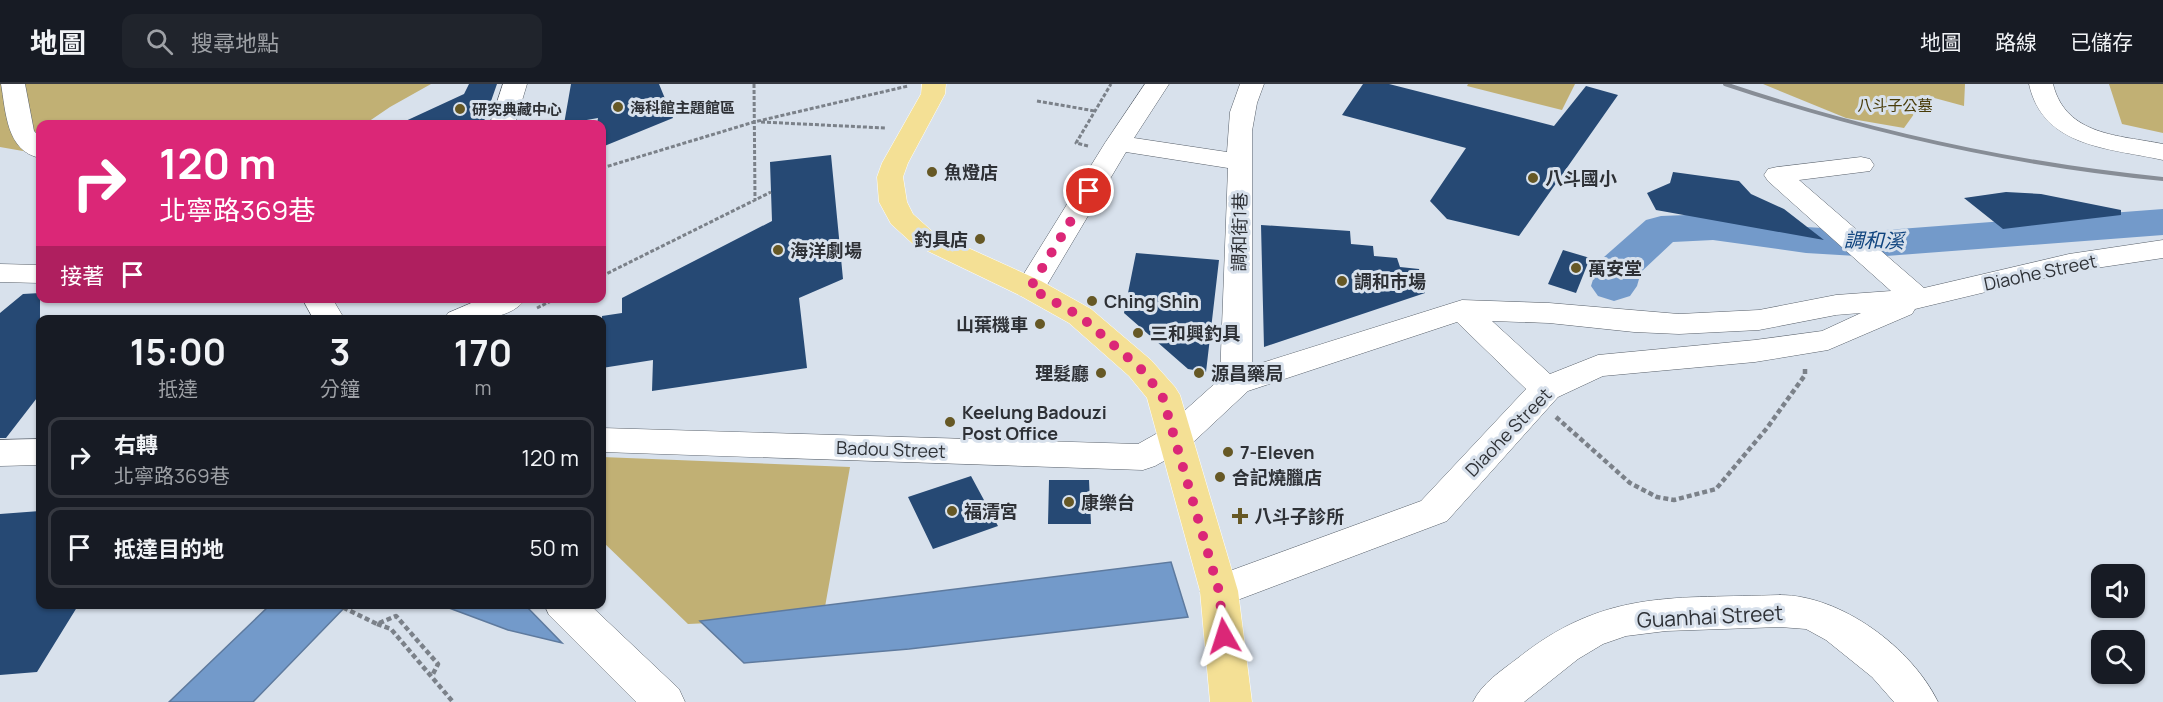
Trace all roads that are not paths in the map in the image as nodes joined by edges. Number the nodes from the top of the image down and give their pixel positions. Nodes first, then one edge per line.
1 (13, 84) edge
2 (515, 84) edge
3 (934, 84) edge
4 (1157, 84) edge
5 (1252, 84) edge
6 (2041, 84) edge
7 (504, 120) edge
8 (36, 146) edge
9 (1115, 148) junction
10 (2163, 152) edge
11 (1241, 162) junction
12 (1861, 165) dead end
13 (2163, 249) edge
14 (1030, 288) junction
15 (1918, 299) junction
16 (500, 303) edge
17 (1462, 310) junction
18 (471, 315) edge
19 (1236, 383) junction
20 (1540, 394) junction
21 (1175, 439) junction
22 (606, 440) edge
23 (36, 452) edge
24 (0, 453) edge
25 (1219, 591) junction
26 (568, 609) edge
27 (664, 702) edge
28 (1231, 702) edge
29 (1494, 702) edge
30 (1917, 702) edge

1 - 8 street
2 - 7 street
3 - 14 main road
4 - 9 street
5 - 11 street, 調和街1巷
6 - 10 street
9 - 11 street
9 - 14 street
11 - 19 street, 調和街1巷
12 - 15 street
13 - 15 street, Diaohe Street
14 - 21 main road
15 - 17 street, Diaohe Street
15 - 20 street, Diaohe Street
16 - 18 street
17 - 19 street, Diaohe Street
17 - 20 street
19 - 21 street, Diaohe Street
20 - 25 street, Diaohe Street
21 - 22 street, Badou Street
21 - 25 main road
23 - 24 street
25 - 28 main road
26 - 27 street
29 - 30 street, Guanhai Street

